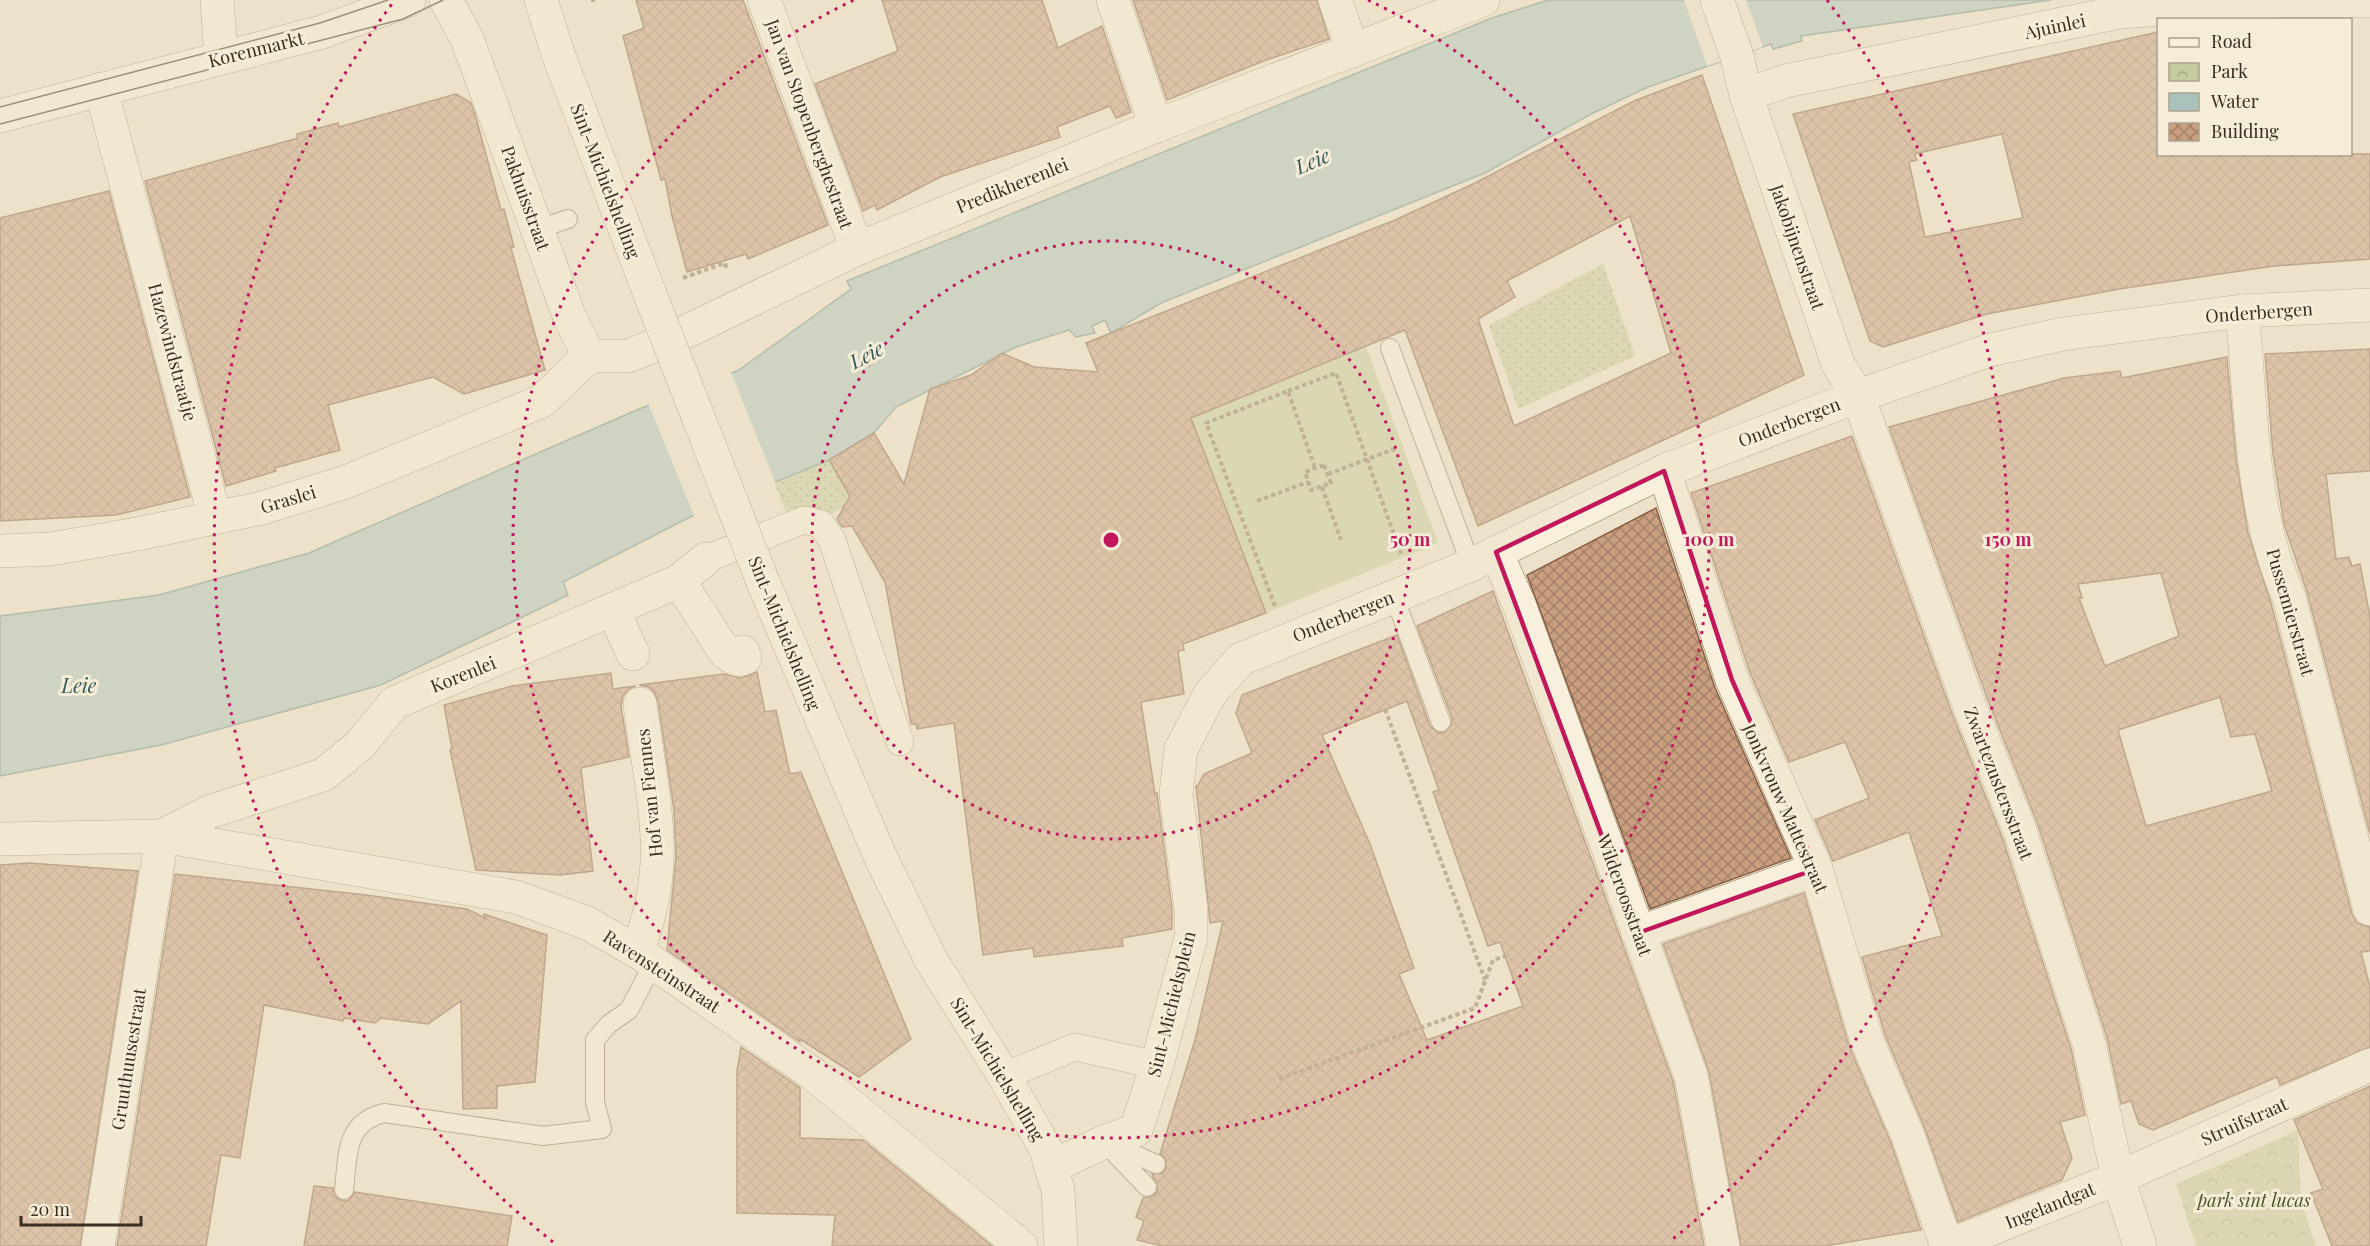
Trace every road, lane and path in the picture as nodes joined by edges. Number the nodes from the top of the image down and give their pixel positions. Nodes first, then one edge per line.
1 (217, 0) edge
2 (409, 0) edge
3 (446, 0) edge
4 (541, 0) edge
5 (764, 0) edge
6 (1113, 0) edge
7 (1335, 0) edge
8 (1482, 0) edge
9 (1717, 0) edge
10 (2370, 1) edge
11 (1353, 51) junction
12 (221, 58) junction
13 (101, 89) junction
14 (1746, 95) junction
15 (0, 116) edge
16 (1156, 126) junction
17 (857, 249) junction
18 (725, 263) dead end
19 (651, 296) junction
20 (2370, 305) edge
21 (2242, 311) junction
22 (1390, 348) dead end
23 (589, 356) junction
24 (1288, 391) junction
25 (1858, 396) junction
26 (1423, 438) junction
27 (1367, 459) junction
28 (1316, 468) junction
29 (1664, 471) junction
30 (1328, 474) junction
31 (1308, 482) junction
32 (1322, 486) junction
33 (1257, 501) dead end
34 (215, 518) junction
35 (1341, 540) dead end
36 (0, 551) edge
37 (706, 559) joint
38 (1484, 559) junction
39 (679, 580) junction
40 (1404, 592) junction
41 (1276, 609) dead end
42 (613, 610) junction
43 (743, 652) dead end
44 (633, 654) dead end
45 (1241, 659) joint
46 (640, 704) dead end
47 (1385, 709) dead end
48 (1441, 722) dead end
49 (900, 742) dead end
50 (162, 836) junction
51 (0, 839) edge
52 (1816, 868) junction
53 (460, 887) joint
54 (2370, 909) edge
55 (1638, 933) junction
56 (1504, 956) dead end
57 (646, 957) junction
58 (1485, 980) junction
59 (1157, 1065) junction
60 (2370, 1065) edge
61 (1004, 1076) junction
62 (1279, 1079) dead end
63 (1104, 1142) junction
64 (1156, 1164) dead end
65 (1051, 1167) junction
66 (2118, 1178) junction
67 (1148, 1187) dead end
68 (344, 1190) dead end
69 (98, 1246) edge
70 (1021, 1246) edge
71 (1061, 1246) edge
72 (1723, 1246) edge
73 (1948, 1246) edge
74 (2140, 1246) edge

1 - 12 street
2 - 12 street, Korenmarkt
3 - 23 street, Pakhuisstraat
4 - 19 street, Sint-Michielshelling
5 - 17 street, Jan van Stopenberghestraat
6 - 16 street
7 - 11 street
8 - 11 street, Predikherenlei
9 - 14 street, Jakobijnenstraat
10 - 14 street, Ajuinlei
11 - 16 street, Predikherenlei
12 - 13 street, Korenmarkt
13 - 15 street, Korenmarkt
13 - 34 street, Hazewindstraatje
14 - 25 street, Jakobijnenstraat
16 - 17 street, Predikherenlei
17 - 23 street, Predikherenlei
18 - 19 path
19 - 61 street, Sint-Michielshelling, bridge
20 - 21 street, Onderbergen
21 - 25 street, Onderbergen
21 - 54 street, Pussemierstraat
22 - 26 lane
23 - 34 street, Graslei
24 - 27 path
24 - 28 path
24 - 41 path
25 - 29 street, Onderbergen
25 - 66 street, Zwartezustersstraat
26 - 27 path
26 - 38 lane
27 - 30 path
27 - 40 path
28 - 30 path
28 - 31 path
29 - 38 street, Onderbergen
29 - 52 street, Jonkvrouw Mattestraat
30 - 32 path
31 - 32 path
31 - 33 path
32 - 35 path
34 - 36 street, Graslei
37 - 39 street, Korenlei
37 - 49 street
38 - 40 street, Onderbergen
38 - 55 street, Wilderoosstraat
39 - 42 street, Korenlei
39 - 43 street
40 - 45 street, Onderbergen
40 - 48 lane
42 - 44 street
42 - 50 street, Korenlei
45 - 59 street, Sint-Michielsplein
46 - 57 street, Hof van Fiennes
47 - 58 path
50 - 51 street, Korenlei
50 - 53 street, Korenlei
50 - 69 street, Gruuthuusestraat
52 - 55 street
52 - 73 street, Jonkvrouw Mattestraat
53 - 57 street, Ravensteinstraat
55 - 72 street, Wilderoosstraat
56 - 58 path
57 - 68 lane
57 - 70 street, Ravensteinstraat
58 - 62 path
59 - 61 street
59 - 63 street, Sint-Michielsplein
60 - 66 street, Struifstraat
61 - 65 street, Sint-Michielshelling
63 - 64 lane
63 - 65 street, Sint-Michielsplein
63 - 67 lane
65 - 71 street, Sint-Michielshelling
66 - 73 street, Ingelandgat
66 - 74 street, Zwartezustersstraat

